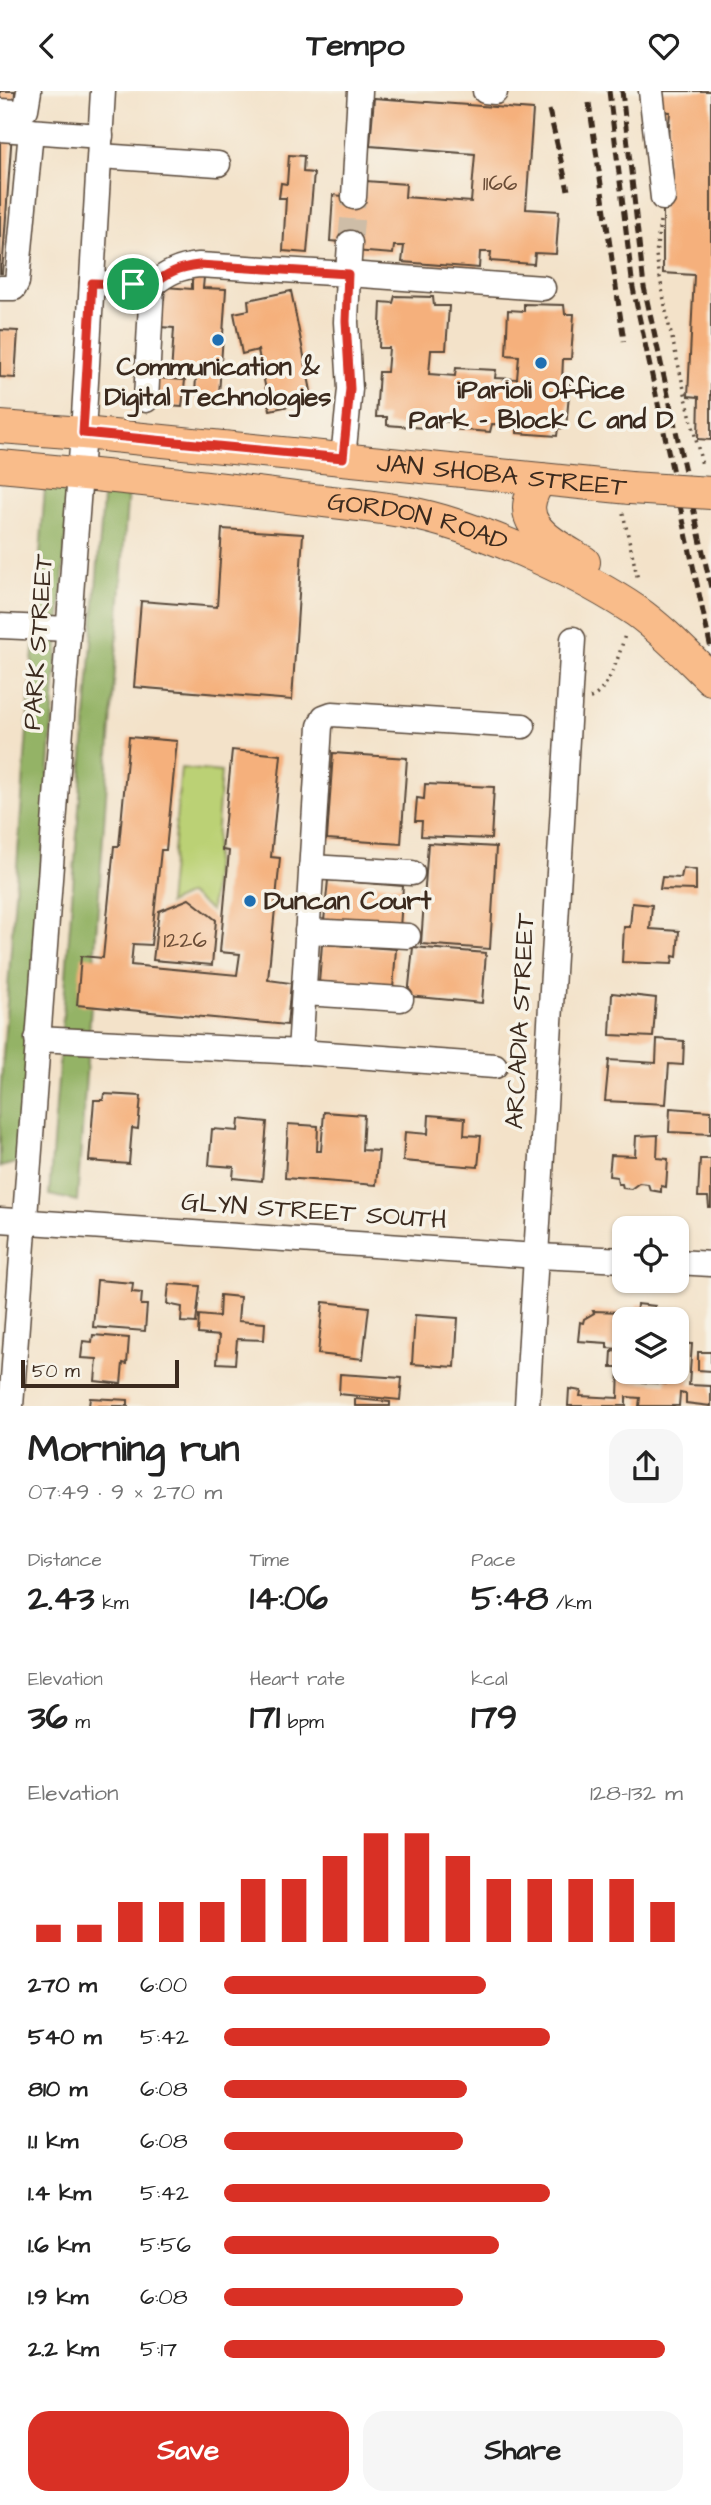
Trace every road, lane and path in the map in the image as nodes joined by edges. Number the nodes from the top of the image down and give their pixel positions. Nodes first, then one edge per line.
1 (29, 91) edge
2 (103, 91) edge
3 (360, 91) edge
4 (485, 91) edge
5 (650, 91) edge
6 (495, 92) edge
7 (0, 111) edge
8 (0, 129) edge
9 (31, 131) junction
10 (100, 146) junction
11 (218, 164) dead end
12 (354, 197) tunnel mouth
13 (663, 198) joint
14 (12, 209) edge
15 (350, 243) tunnel mouth
16 (348, 274) junction
17 (92, 283) junction
18 (152, 285) junction
19 (0, 288) edge
20 (543, 288) dead end
21 (146, 400) dead end
22 (0, 427) edge
23 (83, 433) junction
24 (343, 458) junction
25 (0, 466) edge
26 (80, 473) junction
27 (541, 479) junction
28 (707, 479) edge
29 (624, 487) junction
30 (633, 607) junction
31 (0, 626) edge
32 (69, 629) junction
33 (573, 639) dead end
34 (711, 679) edge
35 (568, 698) junction
36 (523, 726) dead end
37 (312, 867) junction
38 (412, 873) dead end
39 (307, 930) junction
40 (408, 936) dead end
41 (304, 993) junction
42 (401, 999) dead end
43 (37, 1039) junction
44 (300, 1052) junction
45 (495, 1066) dead end
46 (12, 1221) edge
47 (537, 1256) junction
48 (612, 1259) edge
49 (689, 1263) edge
50 (711, 1264) edge
51 (11, 1406) edge
52 (527, 1406) edge

1 - 7 street
2 - 10 street, PARK STREET
3 - 12 street
4 - 6 street
5 - 13 street
8 - 9 street
9 - 10 street
9 - 14 street
10 - 11 street
10 - 17 street, PARK STREET
13 - 28 path
14 - 19 street
15 - 16 street
16 - 18 street
16 - 20 street
16 - 24 street
17 - 18 street
17 - 23 street, PARK STREET
18 - 21 street
22 - 23 main road, JAN SHOBA STREET
23 - 24 main road, JAN SHOBA STREET
23 - 26 street, PARK STREET
24 - 27 main road, JAN SHOBA STREET
25 - 26 main road
26 - 30 main road, GORDON ROAD
26 - 32 street, PARK STREET
27 - 29 main road, JAN SHOBA STREET
27 - 30 main road
28 - 29 main road, JAN SHOBA STREET, bridge
29 - 30 path
30 - 34 main road, GORDON ROAD
30 - 35 path
31 - 32 street
32 - 43 street, PARK STREET
33 - 35 street, ARCADIA STREET
35 - 47 street, ARCADIA STREET
36 - 37 street
37 - 38 street
37 - 39 street
39 - 40 street
39 - 41 street
41 - 42 street
41 - 44 street
43 - 44 street
43 - 46 street, PARK STREET
44 - 45 street
46 - 47 street, GLYN STREET SOUTH
46 - 51 street, PARK STREET
47 - 48 street, GLYN STREET SOUTH
47 - 52 street, ARCADIA STREET
49 - 50 street

